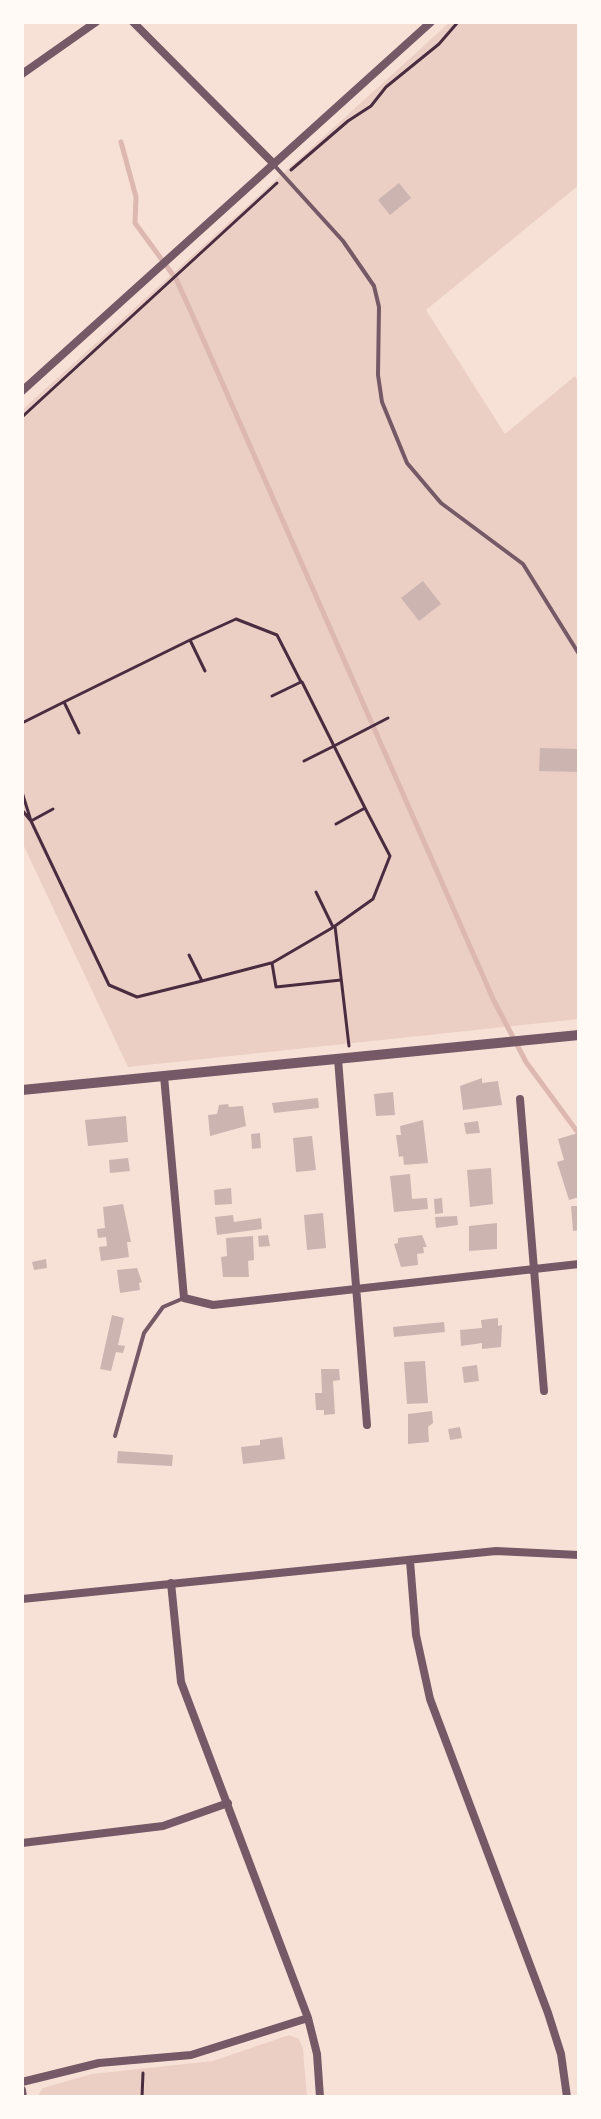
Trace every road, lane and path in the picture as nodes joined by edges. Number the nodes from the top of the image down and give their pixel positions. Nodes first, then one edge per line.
1 (96, 22) edge
2 (133, 22) edge
3 (431, 22) edge
4 (458, 22) edge
5 (22, 74) edge
6 (273, 163) junction
7 (284, 176) junction
8 (22, 391) edge
9 (22, 417) edge
10 (190, 640) junction
11 (579, 654) edge
12 (205, 671) dead end
13 (301, 682) junction
14 (272, 696) dead end
15 (64, 702) junction
16 (388, 718) dead end
17 (22, 723) edge
18 (79, 733) dead end
19 (334, 746) junction
20 (304, 761) dead end
21 (22, 792) edge
22 (365, 808) junction
23 (53, 809) dead end
24 (22, 810) edge
25 (31, 821) junction
26 (336, 824) dead end
27 (316, 892) dead end
28 (334, 927) junction
29 (189, 955) dead end
30 (272, 963) junction
31 (341, 980) junction
32 (202, 981) junction
33 (579, 1035) edge
34 (350, 1058) junction
35 (338, 1059) junction
36 (164, 1076) junction
37 (22, 1090) edge
38 (520, 1099) dead end
39 (579, 1264) edge
40 (535, 1269) junction
41 (357, 1287) junction
42 (184, 1298) junction
43 (544, 1391) dead end
44 (367, 1425) dead end
45 (115, 1436) dead end
46 (579, 1555) edge
47 (410, 1561) junction
48 (171, 1583) junction
49 (22, 1599) edge
50 (228, 1803) junction
51 (22, 1843) edge
52 (308, 2018) junction
53 (143, 2073) dead end
54 (22, 2082) edge
55 (22, 2090) edge
56 (23, 2097) edge
57 (142, 2097) edge
58 (320, 2097) edge
59 (567, 2097) edge

1 - 5 street
2 - 6 street
3 - 6 street
4 - 7 path
6 - 7 lane
6 - 8 street
7 - 9 path
7 - 11 lane
10 - 12 path
10 - 13 path
10 - 15 path
13 - 14 path
13 - 19 path
15 - 17 path
15 - 18 path
16 - 19 path
19 - 20 path
19 - 22 path
21 - 25 path
22 - 26 path
22 - 28 path
23 - 25 path
24 - 25 path
25 - 32 path
27 - 28 path
28 - 30 path
28 - 31 path
29 - 32 path
30 - 31 path
30 - 32 path
31 - 34 path
33 - 34 street
34 - 35 street
35 - 36 street
35 - 41 street
36 - 37 street
36 - 42 street
38 - 40 street
39 - 40 street
40 - 41 street
40 - 43 street
41 - 42 street
41 - 44 street
42 - 45 lane
46 - 47 street
47 - 48 street
47 - 59 street
48 - 49 street
48 - 50 street
50 - 51 street
50 - 52 street
52 - 54 street
52 - 58 street
53 - 57 path
55 - 56 street

